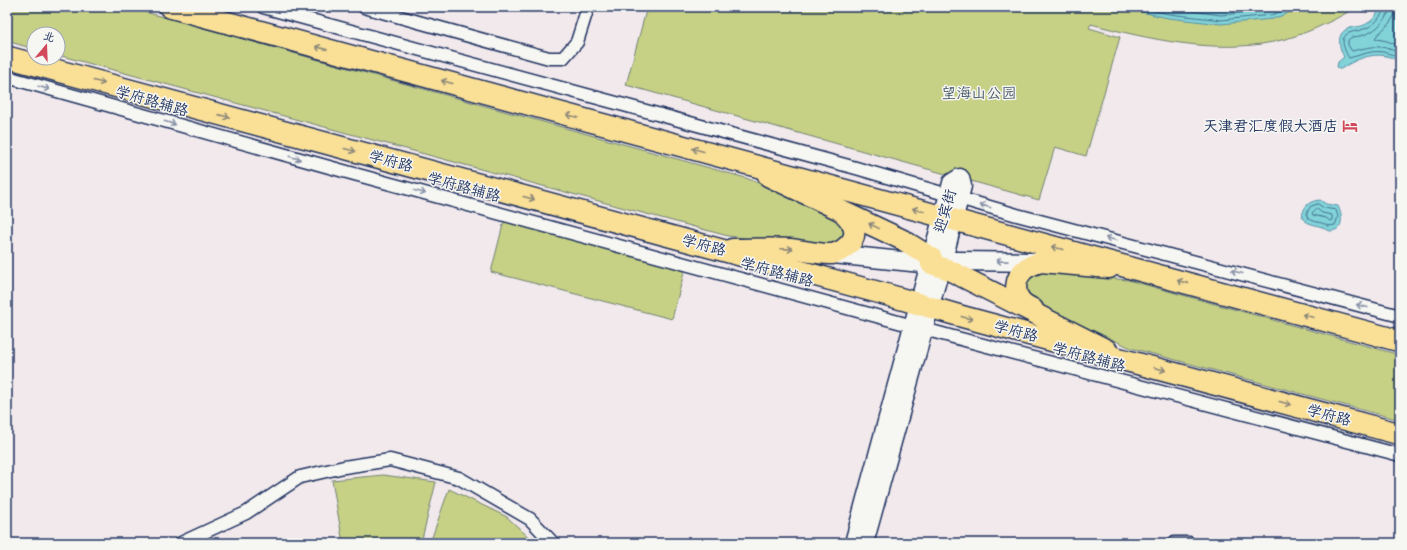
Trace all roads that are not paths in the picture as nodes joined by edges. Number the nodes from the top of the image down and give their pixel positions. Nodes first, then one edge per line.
1 (170, 7) edge
2 (263, 7) edge
3 (364, 7) edge
4 (588, 7) edge
5 (7, 56) edge
6 (7, 77) edge
7 (735, 160) junction
8 (954, 197) junction
9 (839, 208) junction
10 (948, 218) junction
11 (720, 250) junction
12 (833, 254) junction
13 (937, 262) junction
14 (1041, 262) junction
15 (1149, 272) junction
16 (924, 305) junction
17 (1400, 316) edge
18 (1048, 320) junction
19 (918, 327) junction
20 (1400, 340) edge
21 (1129, 361) junction
22 (1400, 434) edge
23 (1400, 455) edge
24 (181, 543) edge
25 (553, 543) edge
26 (854, 543) edge
27 (864, 543) edge
28 (1174, 543) edge
29 (1189, 543) edge

7 -> 1 highway
2 - 8 street
3 - 4 street
5 -> 11 highway, 学府路
6 -> 19 street, 学府路辅路
7 - 9 main road
10 -> 7 highway
8 - 10 main road, 迎宾街
17 -> 8 street
9 - 12 main road
13 -> 9 main road
10 - 13 main road, 迎宾街
15 -> 10 highway
11 -> 12 main road
11 - 16 highway, 学府路
12 - 13 main road
14 -> 13 main road
13 - 16 main road, 迎宾街
13 - 18 main road
14 - 15 main road
14 - 18 main road
20 -> 15 highway
16 - 19 main road, 迎宾街
16 -> 21 highway, 学府路
18 - 21 main road
19 - 23 street, 学府路辅路
19 - 26 main road, 迎宾街
19 - 27 main road, 迎宾街
21 -> 22 highway, 学府路
24 - 25 street
28 - 29 street

